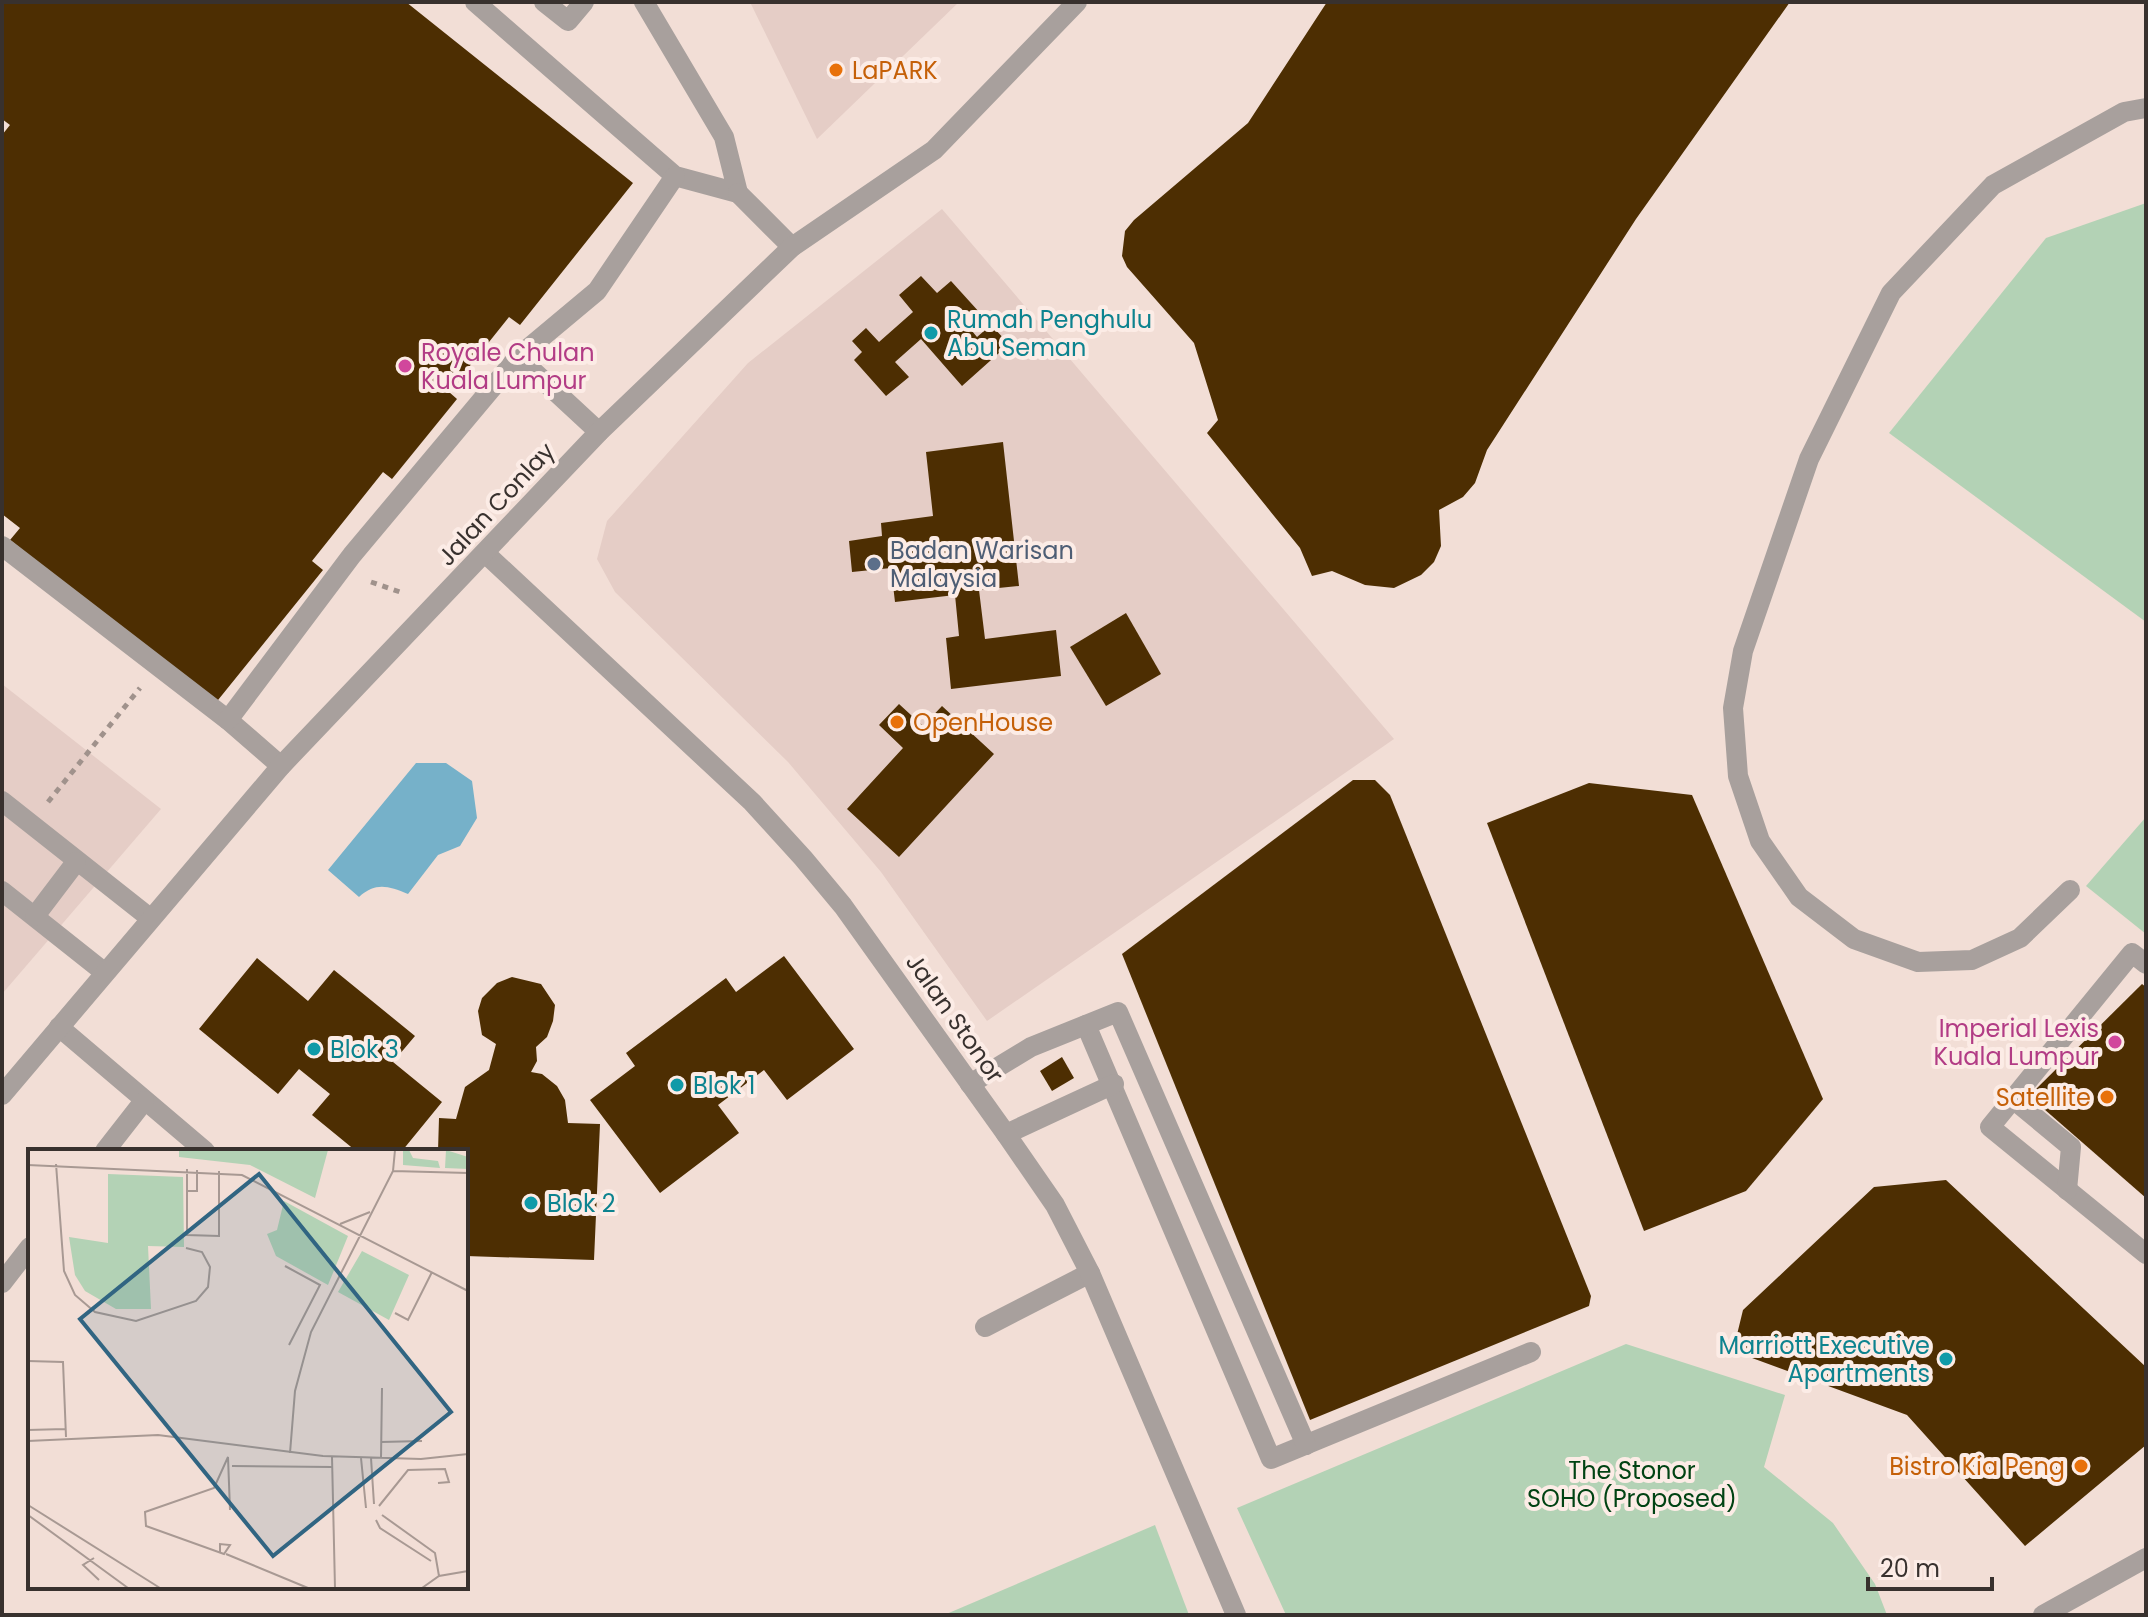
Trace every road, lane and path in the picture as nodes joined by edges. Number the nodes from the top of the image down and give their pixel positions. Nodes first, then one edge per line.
1 (475, 2) edge
2 (544, 2) edge
3 (584, 2) edge
4 (644, 2) edge
5 (1077, 2) edge
6 (2146, 108) edge
7 (675, 176) junction
8 (738, 193) junction
9 (792, 247) junction
10 (518, 357) junction
11 (599, 432) junction
12 (2, 546) edge
13 (486, 554) junction
14 (352, 555) junction
15 (438, 603) junction
16 (158, 666) junction
17 (228, 720) junction
18 (281, 766) junction
19 (2, 801) edge
20 (30, 824) junction
21 (76, 862) junction
22 (2070, 890) dead end
23 (2, 891) edge
24 (35, 916) junction
25 (150, 918) junction
26 (2146, 964) edge
27 (104, 972) junction
28 (1086, 1025) junction
29 (59, 1027) junction
30 (970, 1084) junction
31 (1114, 1084) junction
32 (2, 1095) edge
33 (2013, 1099) junction
34 (144, 1101) junction
35 (1006, 1134) junction
36 (107, 1149) edge
37 (203, 1149) edge
38 (2067, 1190) junction
39 (28, 1253) edge
40 (2146, 1254) edge
41 (1090, 1273) junction
42 (2, 1283) edge
43 (985, 1327) dead end
44 (1531, 1352) dead end
45 (1306, 1445) junction
46 (2146, 1558) edge
47 (1236, 1615) edge
48 (2043, 1615) edge

1 - 7 street
2 - 3 street
4 - 8 street
5 - 9 street, Jalan Conlay
6 - 22 street
7 - 8 street
7 - 10 street
8 - 9 street
9 - 11 street, Jalan Conlay
10 - 11 street
10 - 14 street
11 - 13 street, Jalan Conlay
12 - 16 street
13 - 15 street, Jalan Conlay
13 - 30 street, Jalan Stonor
14 - 15 path
14 - 17 street
15 - 18 street, Jalan Conlay
16 - 17 street
16 - 20 path
17 - 18 street
18 - 25 street, Jalan Conlay
19 - 20 street
20 - 21 street
21 - 24 street
21 - 25 street
23 - 24 street
24 - 27 street
25 - 27 street, Jalan Conlay
26 - 33 street
27 - 29 street, Jalan Conlay
28 - 30 street
28 - 31 street
28 - 45 street
29 - 32 street, Jalan Conlay
29 - 34 street
30 - 35 street, Jalan Stonor
31 - 35 street
31 - 45 street
33 - 38 street
33 - 38 street
34 - 36 street
34 - 37 street
35 - 41 street, Jalan Stonor
38 - 40 street
39 - 42 street
41 - 43 street
41 - 47 street, Jalan Stonor
44 - 45 street
46 - 48 street

